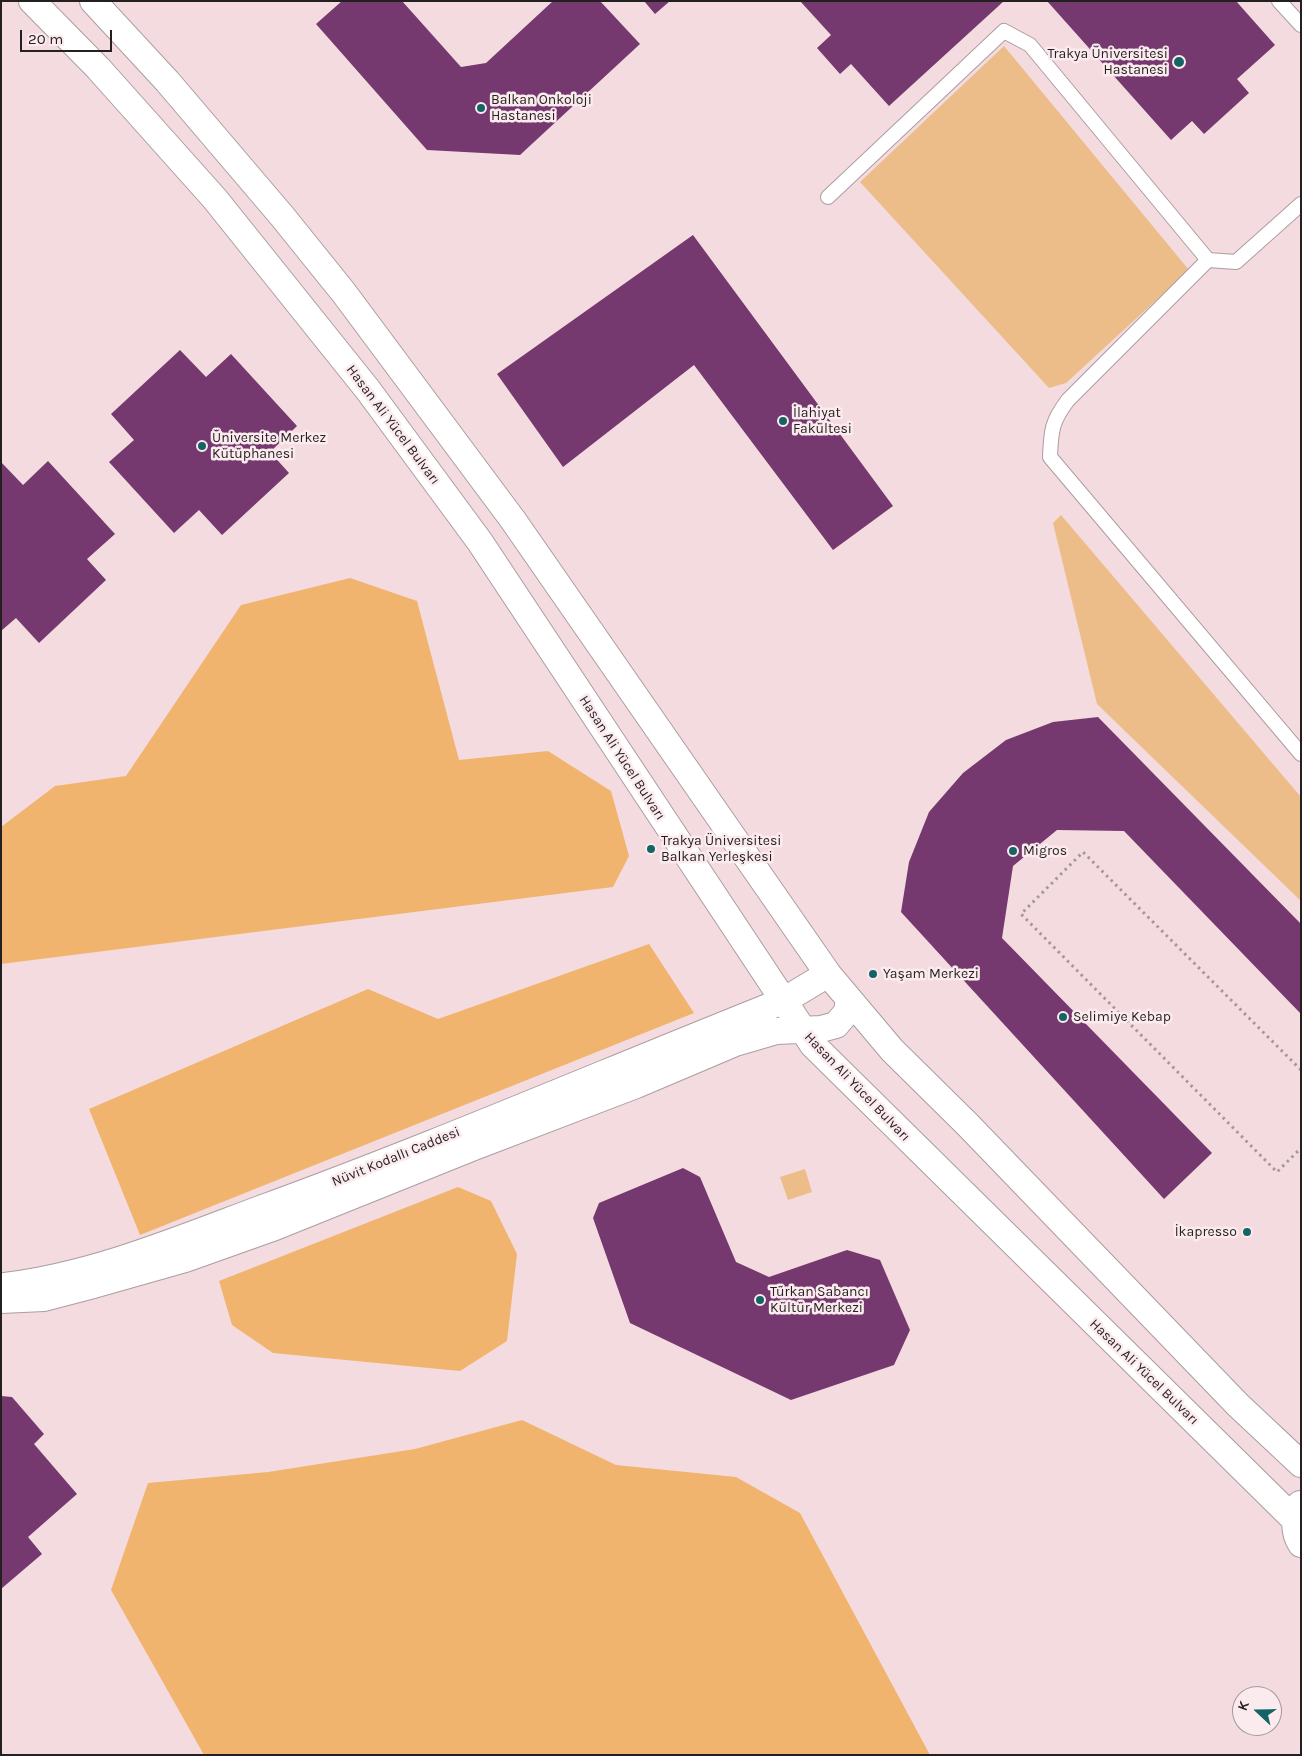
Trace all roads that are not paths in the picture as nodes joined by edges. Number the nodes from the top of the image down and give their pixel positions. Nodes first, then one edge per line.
1 (32, 1) edge
2 (93, 1) edge
3 (1279, 1) edge
4 (1301, 25) edge
5 (828, 197) dead end
6 (1301, 204) edge
7 (1208, 260) junction
8 (1301, 754) edge
9 (828, 974) junction
10 (849, 998) junction
11 (783, 1001) junction
12 (802, 1030) junction
13 (1, 1286) edge
14 (1, 1300) edge
15 (1301, 1464) edge
16 (1299, 1523) edge

1 - 11 street, Hasan Ali Yücel Bulvarı
2 - 9 street
3 - 4 lane
5 - 7 lane
6 - 7 lane
7 - 8 lane
9 - 10 street
9 - 11 street, Nüvit Kodallı Caddesi
10 - 12 street
10 - 15 street
11 - 12 street, Hasan Ali Yücel Bulvarı
11 - 13 street, Nüvit Kodallı Caddesi
12 - 14 street
12 - 16 street, Hasan Ali Yücel Bulvarı

